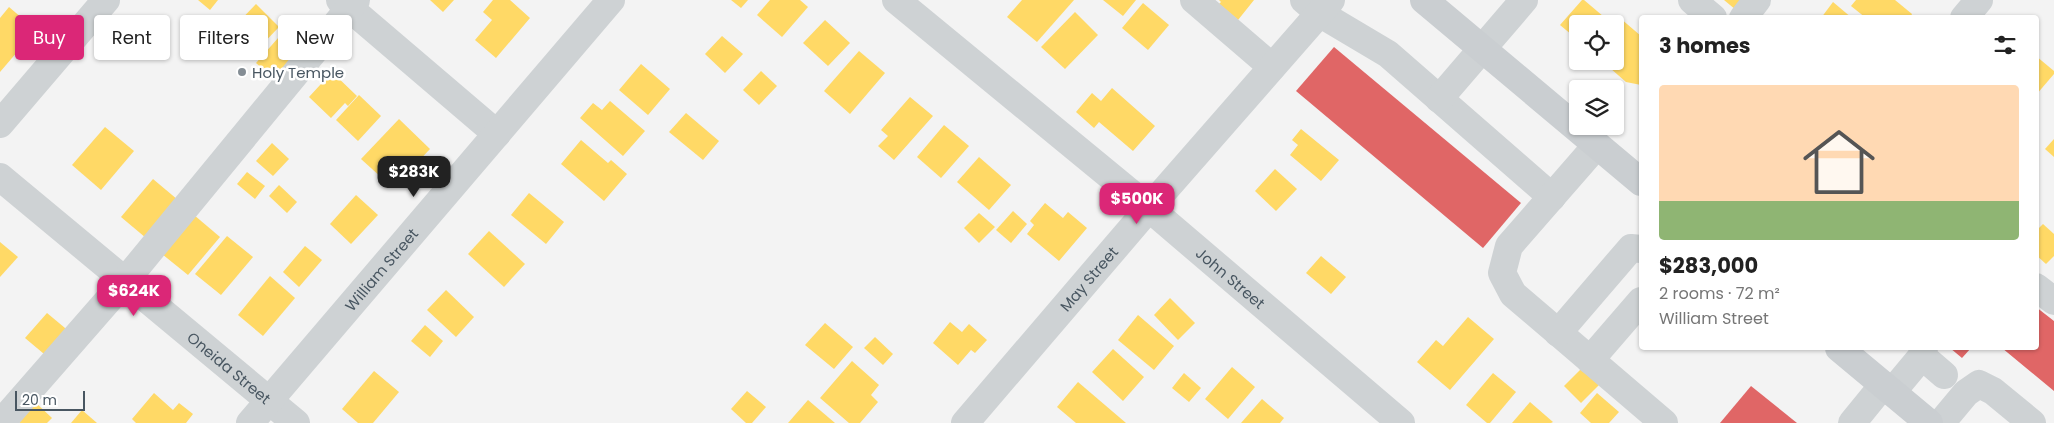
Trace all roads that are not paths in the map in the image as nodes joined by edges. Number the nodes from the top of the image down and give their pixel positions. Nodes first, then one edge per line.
1 (106, 0) edge
2 (611, 0) edge
3 (896, 0) edge
4 (1194, 0) edge
5 (1424, 0) edge
6 (1524, 0) edge
7 (1692, 0) edge
8 (1757, 0) edge
9 (1979, 0) edge
10 (348, 3) edge
11 (1318, 4) edge
12 (1710, 15) edge
13 (1745, 15) edge
14 (1966, 15) edge
15 (1482, 49) junction
16 (1272, 67) junction
17 (1439, 99) junction
18 (0, 124) edge
19 (497, 134) junction
20 (1597, 145) junction
21 (0, 177) edge
22 (1639, 180) edge
23 (1552, 197) junction
24 (1149, 208) junction
25 (1639, 249) edge
26 (125, 281) junction
27 (2039, 289) edge
28 (2054, 301) edge
29 (1639, 303) edge
30 (1558, 333) junction
31 (1841, 350) edge
32 (1923, 352) edge
33 (1590, 360) junction
34 (1944, 375) dead end
35 (1888, 388) junction
36 (269, 401) junction
37 (2, 423) edge
38 (250, 423) edge
39 (296, 423) edge
40 (965, 423) edge
41 (1401, 423) edge
42 (1664, 423) edge
43 (1852, 423) edge
44 (1929, 423) edge
45 (1941, 423) edge
46 (2032, 423) edge

1 - 18 street
2 - 19 street, William Street
3 - 24 street, John Street
4 - 16 street
5 - 15 main road
6 - 15 street
7 - 12 street
8 - 13 street
9 - 14 street
10 - 19 street
10 - 26 street
11 - 16 street, May Street
11 - 17 street
15 - 17 street
15 - 20 main road
16 - 24 street, May Street
17 - 23 street
19 - 36 street, William Street
20 - 22 main road
20 - 23 street
21 - 26 street, Oneida Street
23 - 30 street
24 - 40 street, May Street
24 - 41 street, John Street
25 - 30 street
26 - 36 street, Oneida Street
26 - 37 street
27 - 28 street
29 - 33 street
30 - 33 street
31 - 35 main road
32 - 34 street
32 - 35 street
33 - 42 street
35 - 43 street
35 - 44 main road
36 - 38 street, William Street
36 - 39 street, Oneida Street
45 - 46 street

